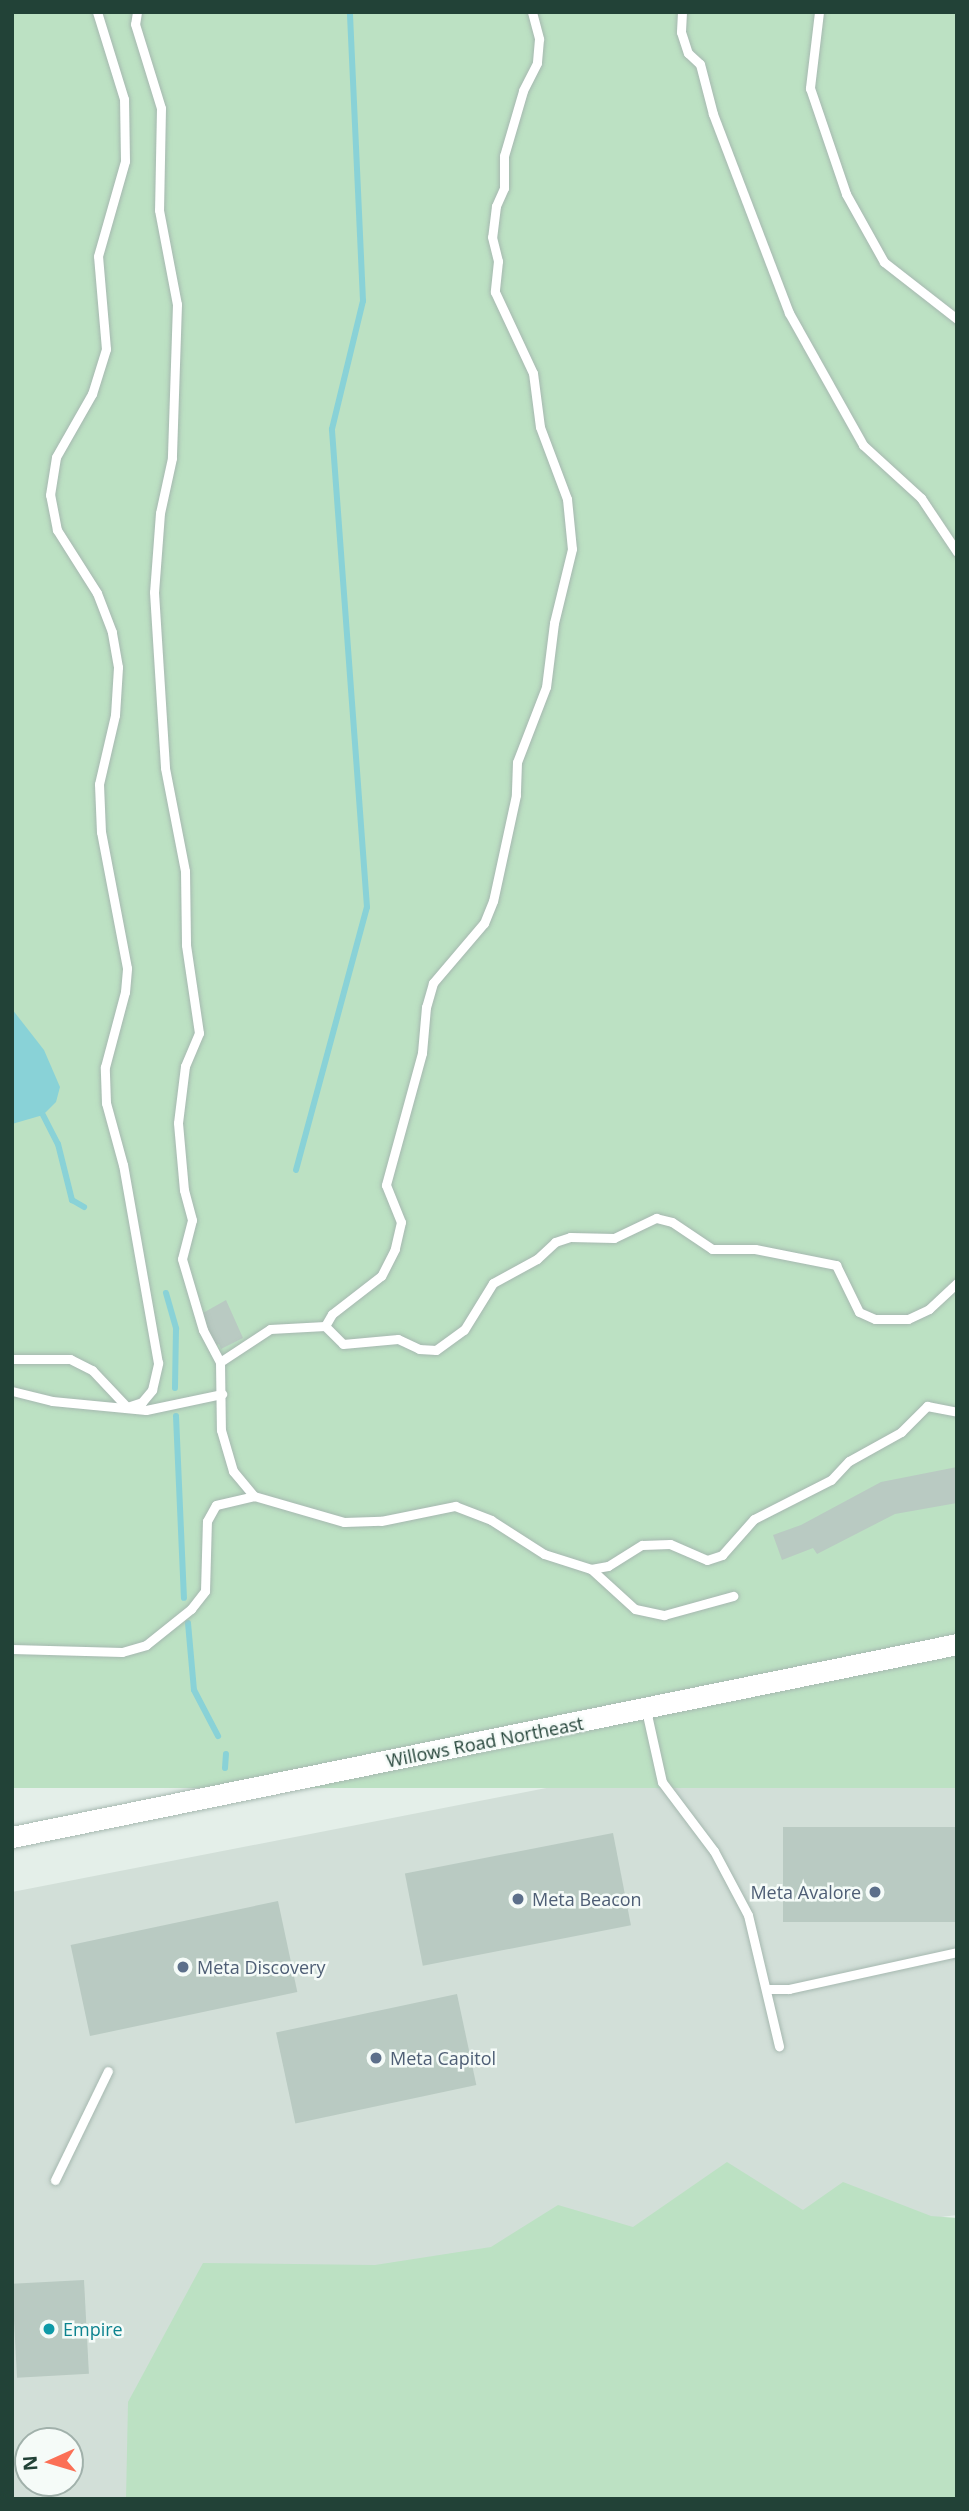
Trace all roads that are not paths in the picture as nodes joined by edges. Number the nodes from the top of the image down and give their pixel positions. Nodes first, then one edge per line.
1 (97, 12) edge
2 (137, 12) edge
3 (532, 12) edge
4 (681, 12) edge
5 (819, 12) edge
6 (957, 319) edge
7 (957, 552) edge
8 (957, 1283) edge
9 (325, 1326) junction
10 (12, 1359) edge
11 (220, 1362) junction
12 (12, 1391) edge
13 (222, 1394) junction
14 (127, 1407) junction
15 (957, 1412) edge
16 (254, 1496) junction
17 (591, 1569) junction
18 (733, 1596) dead end
19 (957, 1644) edge
20 (12, 1649) edge
21 (646, 1710) junction
22 (12, 1837) edge
23 (957, 1952) edge
24 (767, 1989) junction
25 (779, 2046) dead end
26 (108, 2071) dead end
27 (55, 2180) dead end

1 - 14 lane
2 - 11 lane
3 - 9 lane
4 - 7 lane
5 - 6 lane
8 - 9 lane
9 - 11 lane
10 - 14 lane
11 - 13 lane
12 - 14 lane
13 - 14 lane
13 - 16 lane
15 - 17 lane
16 - 17 lane
16 - 20 lane
17 - 18 lane
19 - 21 main road, Willows Road Northeast
21 - 22 main road, Willows Road Northeast
21 - 24 lane
23 - 24 lane
24 - 25 lane
26 - 27 lane

